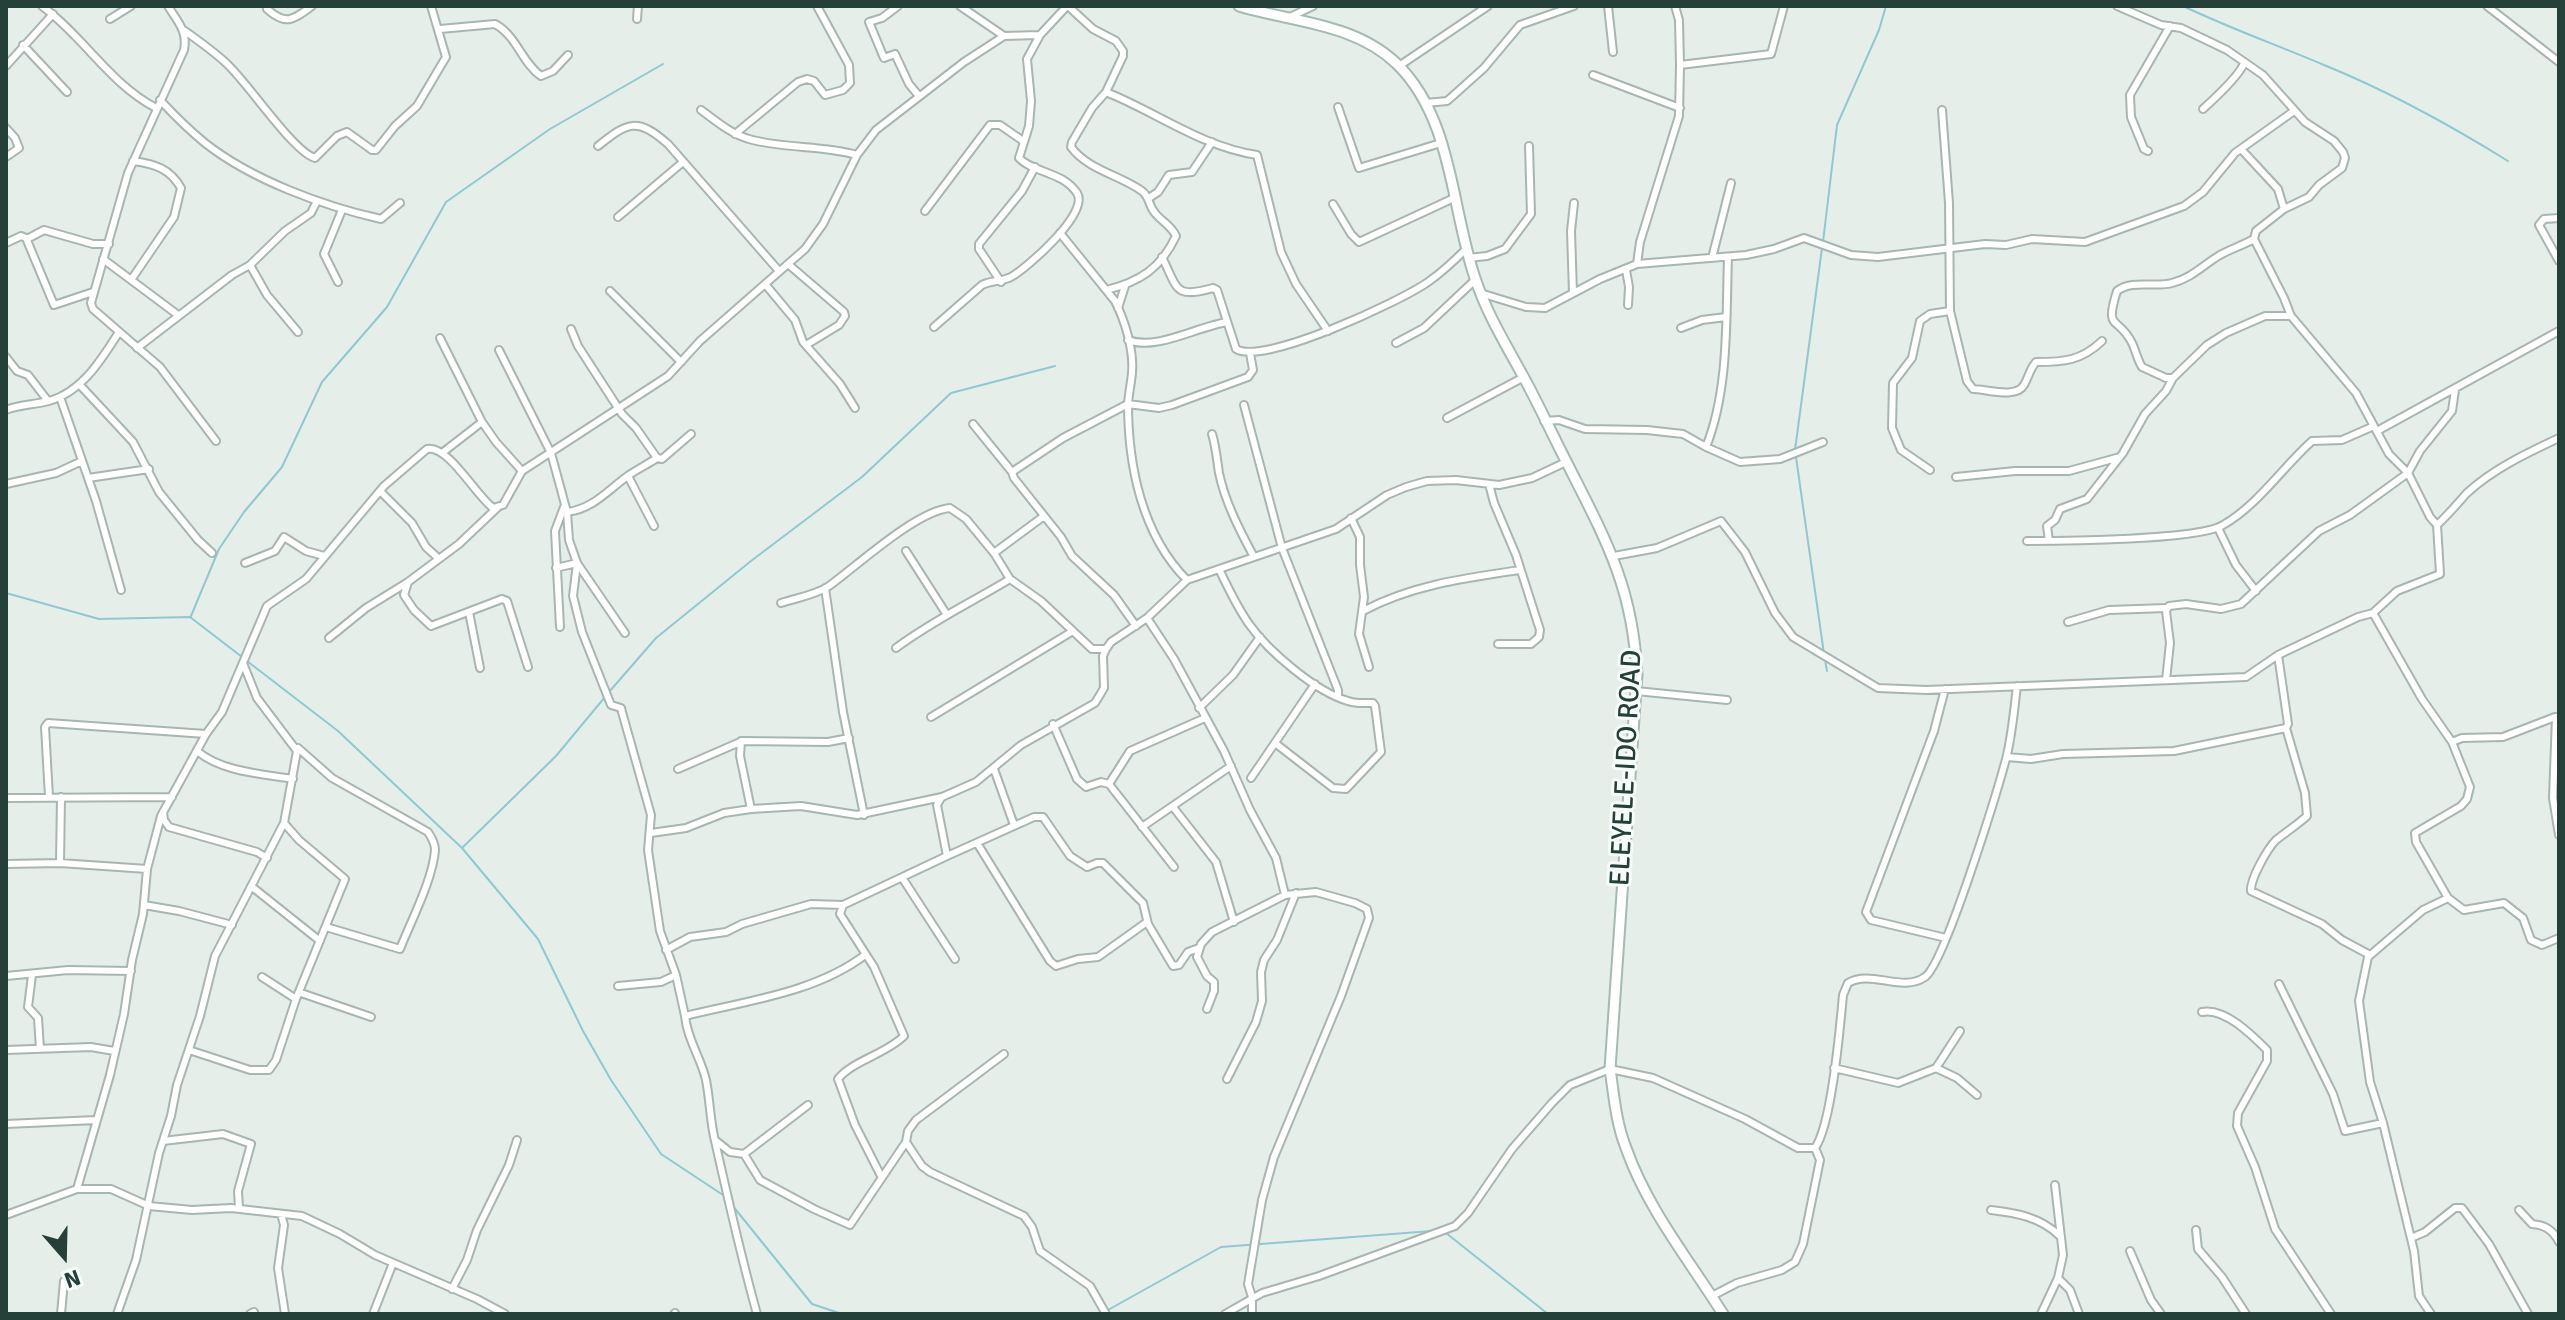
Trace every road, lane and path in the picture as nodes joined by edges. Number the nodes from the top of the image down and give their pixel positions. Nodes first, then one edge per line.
1 (42, 6) edge
2 (131, 6) edge
3 (168, 6) edge
4 (312, 6) edge
5 (431, 6) edge
6 (638, 6) edge
7 (817, 6) edge
8 (898, 6) edge
9 (960, 6) edge
10 (1067, 6) edge
11 (1239, 6) edge
12 (1313, 6) edge
13 (1488, 6) edge
14 (1574, 6) edge
15 (1608, 6) edge
16 (1675, 6) edge
17 (1784, 6) edge
18 (2117, 6) edge
19 (2487, 6) edge
20 (267, 9) dead end
21 (53, 14) junction
22 (1288, 18) junction
23 (110, 19) dead end
24 (637, 19) dead end
25 (2170, 26) junction
26 (440, 29) junction
27 (184, 31) junction
28 (1040, 35) junction
29 (1004, 36) junction
30 (23, 45) junction
31 (1613, 52) dead end
32 (568, 55) dead end
33 (2559, 62) edge
34 (2244, 63) junction
35 (1680, 65) junction
36 (6, 66) edge
37 (1399, 66) junction
38 (1593, 75) dead end
39 (67, 92) dead end
40 (1106, 92) junction
41 (919, 96) junction
42 (1423, 98) junction
43 (160, 100) junction
44 (1338, 107) dead end
45 (156, 108) junction
46 (1680, 108) junction
47 (2203, 109) dead end
48 (701, 110) dead end
49 (1942, 110) dead end
50 (2294, 111) junction
51 (6, 128) edge
52 (735, 134) junction
53 (1023, 141) junction
54 (1212, 142) junction
55 (1441, 143) junction
56 (598, 146) dead end
57 (1529, 146) dead end
58 (2241, 149) junction
59 (2148, 151) dead end
60 (857, 155) junction
61 (6, 157) edge
62 (133, 161) junction
63 (683, 162) junction
64 (1035, 167) junction
65 (1731, 183) dead end
66 (1149, 198) junction
67 (1454, 198) junction
68 (317, 201) junction
69 (400, 203) dead end
70 (1574, 203) dead end
71 (1333, 204) dead end
72 (2284, 209) junction
73 (342, 210) junction
74 (925, 211) dead end
75 (618, 217) dead end
76 (2559, 218) edge
77 (1060, 233) junction
78 (27, 239) junction
79 (2254, 239) junction
80 (6, 243) edge
81 (109, 244) junction
82 (1948, 250) junction
83 (1467, 254) junction
84 (1162, 257) junction
85 (1728, 257) junction
86 (1712, 258) junction
87 (103, 259) junction
88 (2559, 261) edge
89 (788, 264) junction
90 (1637, 264) junction
91 (250, 265) junction
92 (1626, 270) junction
93 (779, 271) junction
94 (131, 280) junction
95 (1475, 280) junction
96 (338, 282) dead end
97 (1001, 282) junction
98 (765, 284) junction
99 (1125, 286) junction
100 (1106, 290) junction
101 (610, 291) dead end
102 (93, 292) junction
103 (1480, 293) junction
104 (1573, 293) junction
105 (1628, 305) dead end
106 (1118, 308) junction
107 (1950, 311) junction
108 (178, 315) junction
109 (2291, 316) junction
110 (1726, 317) junction
111 (1227, 322) junction
112 (934, 327) dead end
113 (1681, 328) dead end
114 (571, 329) dead end
115 (1328, 331) junction
116 (2559, 331) edge
117 (119, 332) junction
118 (298, 332) dead end
119 (440, 338) dead end
120 (1128, 340) junction
121 (2102, 341) dead end
122 (1396, 343) dead end
123 (806, 345) junction
124 (137, 348) junction
125 (499, 350) dead end
126 (1250, 353) junction
127 (6, 357) edge
128 (681, 362) junction
129 (1524, 377) junction
130 (2173, 378) junction
131 (79, 384) junction
132 (2455, 390) junction
133 (60, 397) junction
134 (48, 401) junction
135 (1128, 404) junction
136 (1244, 405) dead end
137 (620, 406) junction
138 (855, 408) dead end
139 (6, 410) edge
140 (1447, 418) dead end
141 (1544, 421) junction
142 (482, 422) junction
143 (973, 424) dead end
144 (2376, 429) junction
145 (691, 434) dead end
146 (1212, 434) dead end
147 (2559, 438) edge
148 (216, 441) dead end
149 (1823, 442) dead end
150 (1706, 447) junction
151 (442, 453) junction
152 (551, 453) junction
153 (2120, 457) junction
154 (657, 458) junction
155 (82, 461) junction
156 (1566, 462) junction
157 (149, 469) junction
158 (1930, 470) dead end
159 (522, 471) junction
160 (1012, 472) junction
161 (2408, 473) junction
162 (628, 476) junction
163 (1956, 477) dead end
164 (88, 478) junction
165 (6, 484) edge
166 (1489, 484) junction
167 (380, 491) junction
168 (498, 507) junction
169 (566, 510) junction
170 (1044, 516) junction
171 (1351, 518) junction
172 (2437, 525) junction
173 (654, 526) dead end
174 (2218, 528) junction
175 (2027, 541) dead end
176 (2049, 541) junction
177 (1282, 548) junction
178 (906, 551) dead end
179 (212, 553) dead end
180 (994, 553) junction
181 (324, 556) junction
182 (1614, 556) junction
183 (1254, 557) junction
184 (438, 558) junction
185 (245, 563) dead end
186 (577, 563) junction
187 (556, 568) junction
188 (1219, 569) junction
189 (1520, 570) junction
190 (1010, 579) junction
191 (1187, 580) junction
192 (408, 582) junction
193 (825, 588) junction
194 (121, 590) dead end
195 (2256, 591) junction
196 (781, 603) dead end
197 (2166, 608) junction
198 (1363, 611) junction
199 (469, 612) junction
200 (2373, 613) junction
201 (947, 615) junction
202 (1147, 618) junction
203 (2068, 622) dead end
204 (1136, 626) junction
205 (560, 627) dead end
206 (1073, 631) junction
207 (625, 633) dead end
208 (1260, 637) junction
209 (329, 638) dead end
210 (1498, 644) dead end
211 (896, 648) dead end
212 (1106, 649) junction
213 (2278, 655) junction
214 (243, 663) junction
215 (528, 667) dead end
216 (1369, 667) dead end
217 (480, 668) dead end
218 (2166, 680) junction
219 (1315, 684) junction
220 (2017, 686) junction
221 (1945, 689) junction
222 (1636, 691) junction
223 (1338, 697) junction
224 (1727, 700) dead end
225 (1199, 708) junction
226 (2557, 716) edge
227 (931, 717) dead end
228 (1205, 718) junction
229 (1053, 724) junction
230 (2286, 728) junction
231 (206, 734) junction
232 (849, 738) junction
233 (740, 742) junction
234 (2452, 742) junction
235 (1275, 743) junction
236 (295, 745) junction
237 (197, 751) junction
238 (2007, 757) junction
239 (1231, 766) junction
240 (678, 769) dead end
241 (994, 769) junction
242 (1251, 778) dead end
243 (293, 779) junction
244 (1109, 784) junction
245 (49, 797) junction
246 (61, 797) junction
247 (172, 797) junction
248 (942, 797) junction
249 (6, 798) edge
250 (1173, 807) junction
251 (751, 809) junction
252 (163, 812) junction
253 (864, 815) junction
254 (284, 823) junction
255 (1014, 825) junction
256 (1142, 827) junction
257 (651, 833) junction
258 (2559, 835) edge
259 (977, 843) junction
260 (947, 856) junction
261 (267, 858) junction
262 (60, 863) junction
263 (6, 864) edge
264 (1174, 867) dead end
265 (147, 869) junction
266 (903, 879) junction
267 (251, 886) junction
268 (1296, 893) junction
269 (1285, 895) junction
270 (2448, 898) junction
271 (144, 905) junction
272 (843, 905) junction
273 (1147, 922) junction
274 (1234, 922) junction
275 (232, 925) junction
276 (326, 927) junction
277 (1946, 938) junction
278 (2559, 938) edge
279 (320, 941) junction
280 (1199, 948) junction
281 (666, 950) junction
282 (865, 955) junction
283 (2370, 955) junction
284 (955, 959) dead end
285 (131, 971) junction
286 (32, 975) junction
287 (676, 975) junction
288 (6, 976) edge
289 (262, 977) dead end
290 (2279, 984) dead end
291 (618, 986) dead end
292 (298, 996) junction
293 (1207, 1009) dead end
294 (2202, 1012) dead end
295 (685, 1016) junction
296 (371, 1017) dead end
297 (1960, 1031) dead end
298 (40, 1049) junction
299 (6, 1050) edge
300 (189, 1050) junction
301 (114, 1051) junction
302 (1004, 1054) dead end
303 (1834, 1068) junction
304 (1936, 1068) junction
305 (1610, 1069) junction
306 (1227, 1079) dead end
307 (1977, 1095) dead end
308 (808, 1105) dead end
309 (96, 1120) junction
310 (2383, 1123) junction
311 (6, 1124) edge
312 (517, 1140) dead end
313 (715, 1140) junction
314 (163, 1141) junction
315 (906, 1142) junction
316 (1815, 1148) junction
317 (744, 1154) junction
318 (881, 1176) junction
319 (2055, 1185) dead end
320 (77, 1189) junction
321 (149, 1206) junction
322 (239, 1208) junction
323 (1991, 1210) dead end
324 (2519, 1210) dead end
325 (281, 1214) junction
326 (6, 1215) edge
327 (2196, 1230) dead end
328 (2060, 1236) junction
329 (2411, 1238) junction
330 (2559, 1242) edge
331 (2130, 1251) dead end
332 (393, 1263) junction
333 (2058, 1278) junction
334 (64, 1281) dead end
335 (452, 1289) junction
336 (1712, 1296) junction
337 (1252, 1297) junction
338 (2430, 1311) edge
339 (61, 1314) edge
340 (119, 1314) edge
341 (285, 1314) edge
342 (373, 1314) edge
343 (505, 1314) edge
344 (757, 1314) edge
345 (1106, 1314) edge
346 (1225, 1314) edge
347 (1252, 1314) edge
348 (1723, 1314) edge
349 (2041, 1314) edge
350 (2079, 1314) edge
351 (2161, 1314) edge
352 (2246, 1314) edge
353 (2331, 1314) edge
354 (2420, 1314) edge
355 (2528, 1314) edge

1 - 21 street
2 - 23 street
3 - 27 street
4 - 20 street
5 - 26 street
6 - 24 street
7 - 52 street
8 - 41 street
9 - 29 street
10 - 28 street
10 - 40 street
11 - 22 main road, ELEYELE-IDO ROAD
12 - 22 street
13 - 37 street
14 - 42 street
15 - 31 street
16 - 35 street
17 - 35 street
18 - 25 street
19 - 33 street
21 - 30 street
21 - 45 street
22 - 37 main road, ELEYELE-IDO ROAD
25 - 34 street
25 - 59 street
26 - 27 street
26 - 32 street
27 - 43 street
28 - 29 street
28 - 53 street
29 - 41 street
30 - 36 street
30 - 39 street
34 - 47 street
34 - 50 street
35 - 46 street
37 - 42 main road, ELEYELE-IDO ROAD
38 - 46 street
40 - 54 street
40 - 66 street
41 - 60 street
42 - 55 main road, ELEYELE-IDO ROAD
43 - 45 street
43 - 68 street
44 - 55 street
45 - 62 street
46 - 90 street
48 - 52 street
49 - 82 street
50 - 58 street
50 - 72 street
51 - 61 street
52 - 60 street
53 - 64 street
53 - 74 street
54 - 66 street
54 - 115 street
55 - 67 main road, ELEYELE-IDO ROAD
56 - 63 street
57 - 83 street
58 - 72 street
58 - 82 street
60 - 89 street
62 - 81 street
62 - 94 street
63 - 75 street
63 - 93 street
64 - 77 street
64 - 97 street
65 - 86 street
66 - 84 street
67 - 71 street
67 - 83 main road, ELEYELE-IDO ROAD
68 - 73 street
68 - 91 street
69 - 73 street
70 - 104 street
72 - 79 street
73 - 96 street
76 - 88 street
77 - 97 street
77 - 100 street
78 - 80 street
78 - 81 street
78 - 102 street
79 - 109 street
79 - 130 street
81 - 87 street
82 - 85 street
82 - 107 street
83 - 95 main road, ELEYELE-IDO ROAD
83 - 115 street
84 - 99 street
84 - 111 street
85 - 86 street
85 - 110 street
86 - 90 street
87 - 94 street
87 - 102 street
89 - 93 street
89 - 123 street
90 - 92 street
91 - 108 street
91 - 118 street
92 - 104 street
92 - 105 street
93 - 98 street
94 - 108 street
95 - 103 main road, ELEYELE-IDO ROAD
95 - 122 street
97 - 112 street
98 - 123 street
98 - 128 street
99 - 100 street
99 - 106 street
100 - 106 street
101 - 128 street
102 - 117 street
103 - 104 street
103 - 129 main road, ELEYELE-IDO ROAD
106 - 120 street
107 - 121 street
107 - 158 street
108 - 124 street
109 - 130 street
109 - 144 street
110 - 113 street
110 - 150 street
111 - 120 street
111 - 126 street
114 - 137 street
115 - 126 street
116 - 132 street
117 - 124 street
117 - 131 street
119 - 142 street
120 - 135 street
123 - 138 street
124 - 148 street
125 - 152 street
126 - 135 street
127 - 134 street
128 - 137 street
129 - 140 street
129 - 141 main road, ELEYELE-IDO ROAD
130 - 153 street
131 - 133 street
131 - 157 street
132 - 144 street
132 - 161 street
133 - 134 street
133 - 155 street
134 - 139 street
135 - 160 street
135 - 191 street
136 - 177 street
137 - 152 street
137 - 154 street
141 - 150 street
141 - 156 main road, ELEYELE-IDO ROAD
142 - 151 street
142 - 159 street
143 - 160 street
144 - 161 street
144 - 174 street
145 - 154 street
146 - 183 street
147 - 172 street
149 - 150 street
151 - 167 street
151 - 168 street
152 - 159 street
152 - 169 street
153 - 163 street
153 - 176 street
154 - 162 street
155 - 164 street
155 - 165 street
156 - 166 street
156 - 182 main road, ELEYELE-IDO ROAD
157 - 164 street
157 - 179 street
159 - 168 street
160 - 170 street
161 - 172 street
161 - 195 street
162 - 169 street
162 - 173 street
164 - 194 street
166 - 171 street
166 - 189 street
167 - 181 street
167 - 184 street
168 - 184 street
169 - 186 street
169 - 187 street
170 - 180 street
170 - 204 street
171 - 177 street
171 - 198 street
172 - 200 street
174 - 176 street
174 - 195 street
175 - 176 street
177 - 183 street
177 - 223 street
178 - 201 street
180 - 190 street
180 - 193 street
181 - 185 street
181 - 214 street
182 - 221 street
182 - 222 main road, ELEYELE-IDO ROAD
183 - 188 street
184 - 192 street
186 - 187 street
186 - 207 street
186 - 257 street
187 - 205 street
188 - 191 street
188 - 208 street
189 - 198 street
189 - 210 street
190 - 201 street
190 - 206 street
191 - 202 street
192 - 199 street
192 - 209 street
193 - 196 street
193 - 232 street
195 - 197 street
197 - 203 street
197 - 218 street
198 - 216 street
199 - 215 street
199 - 217 street
200 - 213 street
200 - 234 street
201 - 211 street
202 - 204 street
202 - 225 street
204 - 212 street
206 - 212 street
206 - 227 street
208 - 219 street
208 - 225 street
212 - 229 street
213 - 218 street
213 - 230 street
214 - 231 street
214 - 236 street
218 - 220 street
219 - 223 street
219 - 235 street
220 - 221 street
220 - 238 street
221 - 277 street
222 - 224 street
222 - 305 main road, ELEYELE-IDO ROAD
223 - 235 street
225 - 228 street
226 - 234 street
226 - 258 street
228 - 239 street
228 - 244 street
229 - 241 street
229 - 244 street
230 - 238 street
230 - 283 street
231 - 237 street
231 - 245 street
232 - 233 street
232 - 253 street
233 - 240 street
233 - 251 street
234 - 270 street
235 - 242 street
236 - 243 street
236 - 276 street
237 - 243 street
237 - 247 street
238 - 277 street
239 - 250 street
239 - 269 street
241 - 248 street
241 - 255 street
243 - 254 street
244 - 256 street
245 - 246 street
245 - 249 street
246 - 247 street
246 - 262 street
247 - 252 street
248 - 253 street
248 - 260 street
250 - 256 street
250 - 274 street
251 - 253 street
251 - 257 street
252 - 261 street
252 - 265 street
254 - 261 street
254 - 276 street
255 - 259 street
255 - 273 street
256 - 264 street
257 - 281 street
259 - 260 street
259 - 273 street
260 - 266 street
261 - 267 street
262 - 263 street
262 - 265 street
265 - 271 street
266 - 272 street
266 - 284 street
267 - 275 street
267 - 279 street
268 - 269 street
268 - 306 street
268 - 337 street
269 - 274 street
270 - 278 street
270 - 283 street
271 - 275 street
271 - 285 street
272 - 281 street
272 - 282 street
273 - 280 street
274 - 280 street
275 - 300 street
276 - 279 street
277 - 303 street
279 - 292 street
280 - 293 street
281 - 287 street
282 - 295 street
282 - 318 street
283 - 310 street
285 - 286 street
285 - 301 street
286 - 288 street
286 - 298 street
287 - 291 street
287 - 295 street
289 - 292 street
290 - 310 street
292 - 296 street
292 - 300 street
294 - 353 street
295 - 313 street
297 - 304 street
298 - 299 street
298 - 301 street
300 - 314 street
301 - 309 street
302 - 315 street
303 - 304 street
303 - 316 street
304 - 307 street
305 - 316 street
305 - 336 main road, ELEYELE-IDO ROAD
305 - 337 street
308 - 317 street
309 - 311 street
309 - 320 street
310 - 329 street
312 - 335 street
313 - 317 street
313 - 344 street
314 - 321 street
314 - 322 street
315 - 318 street
315 - 345 street
316 - 336 street
317 - 318 street
319 - 328 street
320 - 321 street
320 - 326 street
321 - 322 street
321 - 340 street
322 - 325 street
323 - 328 street
324 - 330 street
325 - 332 street
325 - 341 street
327 - 352 street
328 - 333 street
329 - 338 street
329 - 355 street
331 - 351 street
332 - 335 street
332 - 342 street
333 - 349 street
333 - 350 street
334 - 339 street
335 - 343 street
336 - 348 main road, ELEYELE-IDO ROAD
337 - 346 street
337 - 347 street
338 - 354 street

